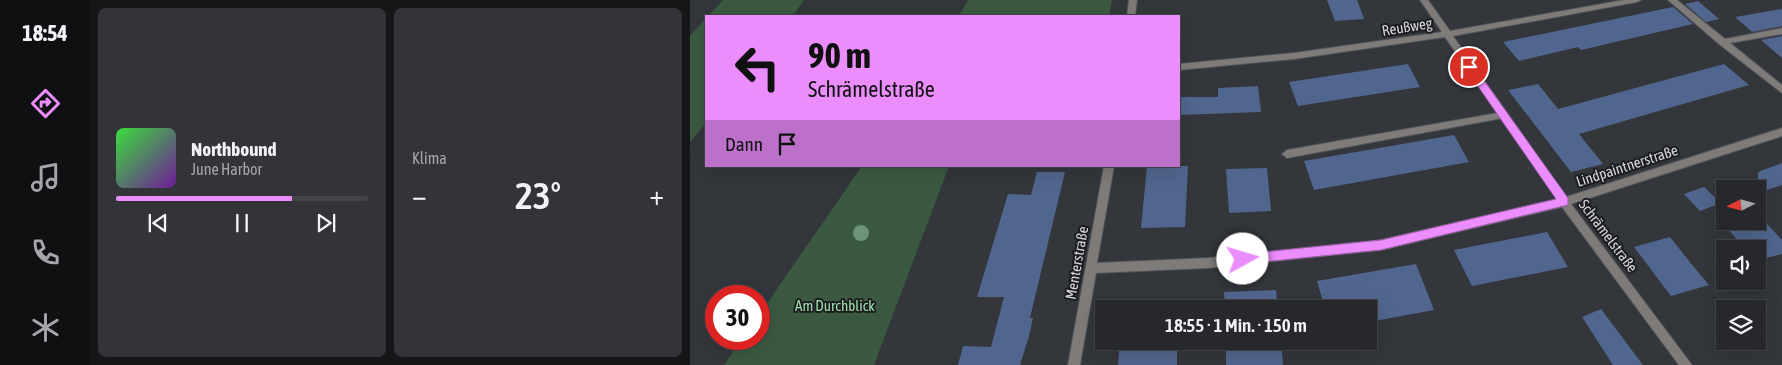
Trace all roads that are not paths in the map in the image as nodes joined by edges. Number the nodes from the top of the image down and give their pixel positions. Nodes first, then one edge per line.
1 (1133, 0) edge
2 (1424, 0) edge
3 (1637, 0) edge
4 (1672, 0) edge
5 (1131, 15) edge
6 (1782, 31) edge
7 (1447, 35) junction
8 (1722, 42) junction
9 (1180, 68) edge
10 (1782, 90) edge
11 (1503, 116) junction
12 (1782, 132) edge
13 (1287, 154) dead end
14 (1109, 167) edge
15 (1564, 202) junction
16 (1092, 268) junction
17 (1074, 365) edge
18 (1686, 365) edge

1 - 5 street
2 - 7 street, Schrämelstraße
3 - 7 street, Reußweg
4 - 8 street
6 - 8 street
7 - 9 street, Reußweg
7 - 11 street, Schrämelstraße
8 - 10 street
11 - 13 street
11 - 15 street, Schrämelstraße
12 - 15 street, Lindpaintnerstraße
14 - 16 street, Menterstraße
15 - 16 street, Lindpaintnerstraße
15 - 18 street, Schrämelstraße
16 - 17 street, Menterstraße

